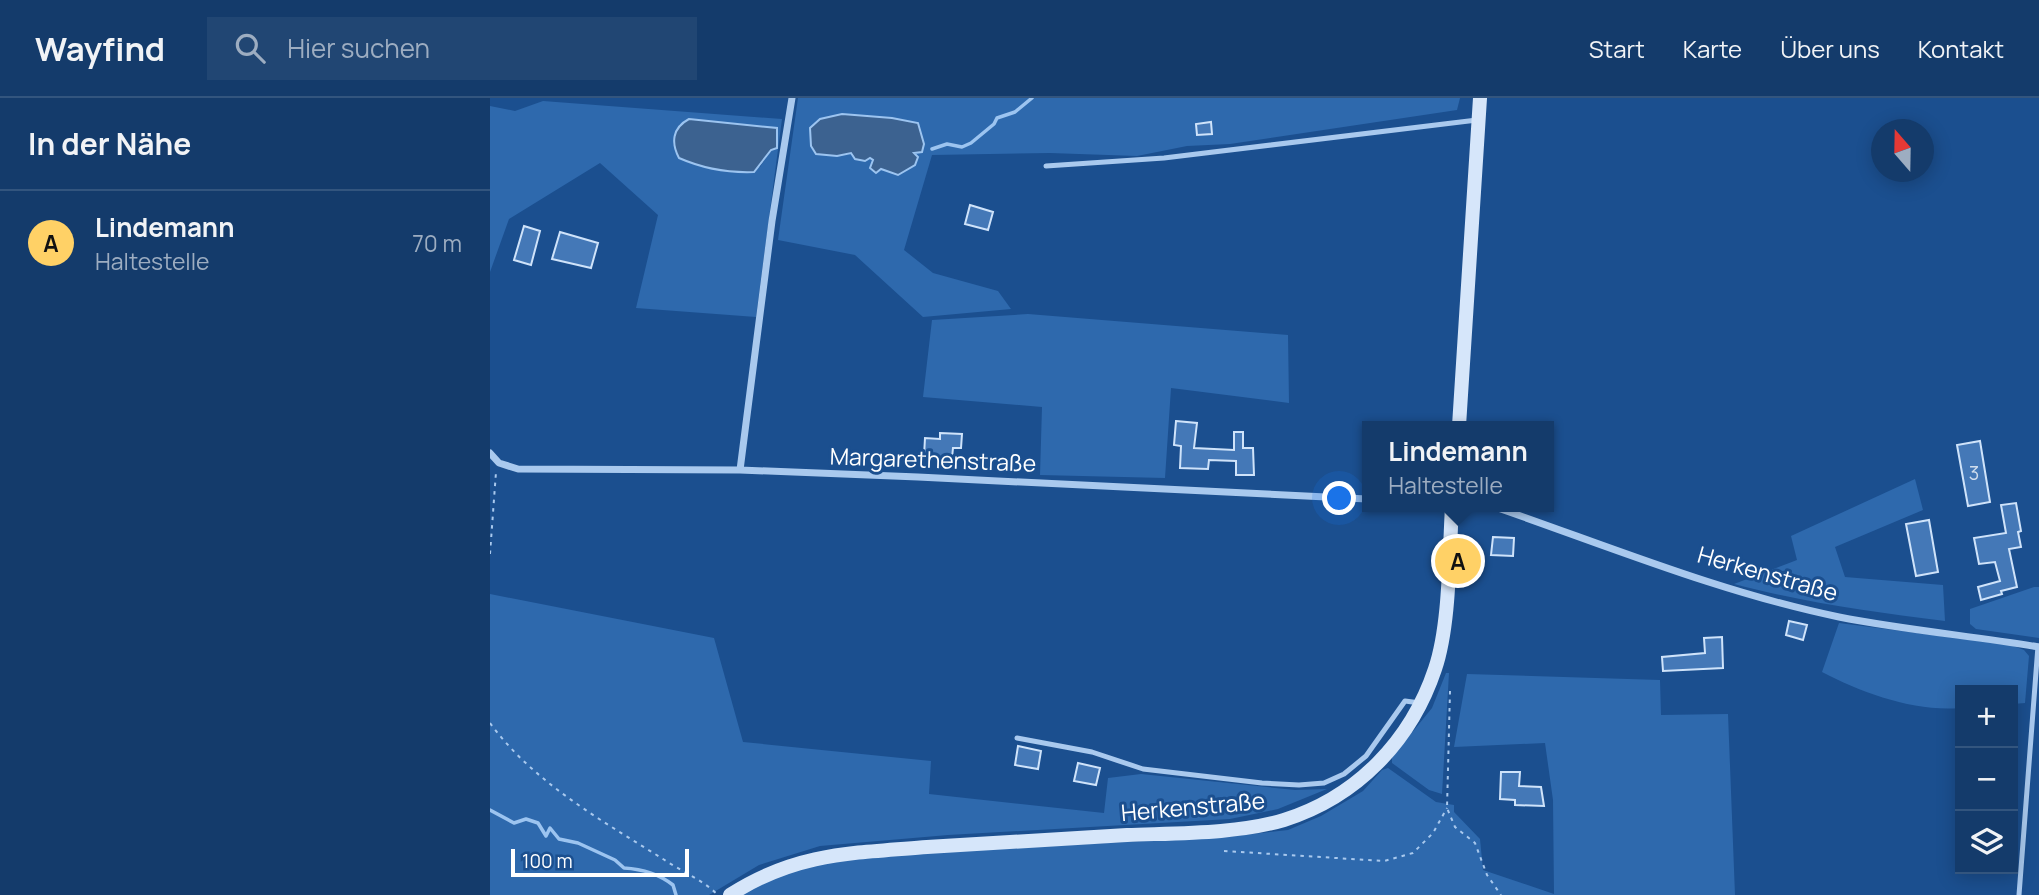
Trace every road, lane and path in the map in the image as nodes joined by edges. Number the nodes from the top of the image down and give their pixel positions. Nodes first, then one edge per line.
1 (792, 98) edge
2 (1480, 98) edge
3 (1479, 120) junction
4 (1046, 166) dead end
5 (1459, 421) edge
6 (490, 453) edge
7 (499, 463) junction
8 (740, 470) junction
9 (1362, 499) edge
10 (1452, 512) edge
11 (1509, 512) edge
12 (490, 554) edge
13 (2038, 647) edge
14 (1450, 691) dead end
15 (1422, 703) junction
16 (490, 723) edge
17 (1017, 738) dead end
18 (1447, 808) junction
19 (1224, 851) dead end
20 (718, 895) edge
21 (730, 895) edge
22 (1502, 895) edge
23 (2020, 895) edge

1 - 8 street
2 - 3 main road
3 - 4 lane
3 - 5 main road
6 - 7 street
7 - 8 street, Margarethenstraße
7 - 12 path
8 - 9 street, Margarethenstraße
10 - 15 main road, Herkenstraße
11 - 13 street, Herkenstraße
13 - 23 lane, Herkenstraße
14 - 18 path
15 - 17 lane
15 - 21 main road, Herkenstraße
16 - 20 path
18 - 19 path
18 - 22 path

